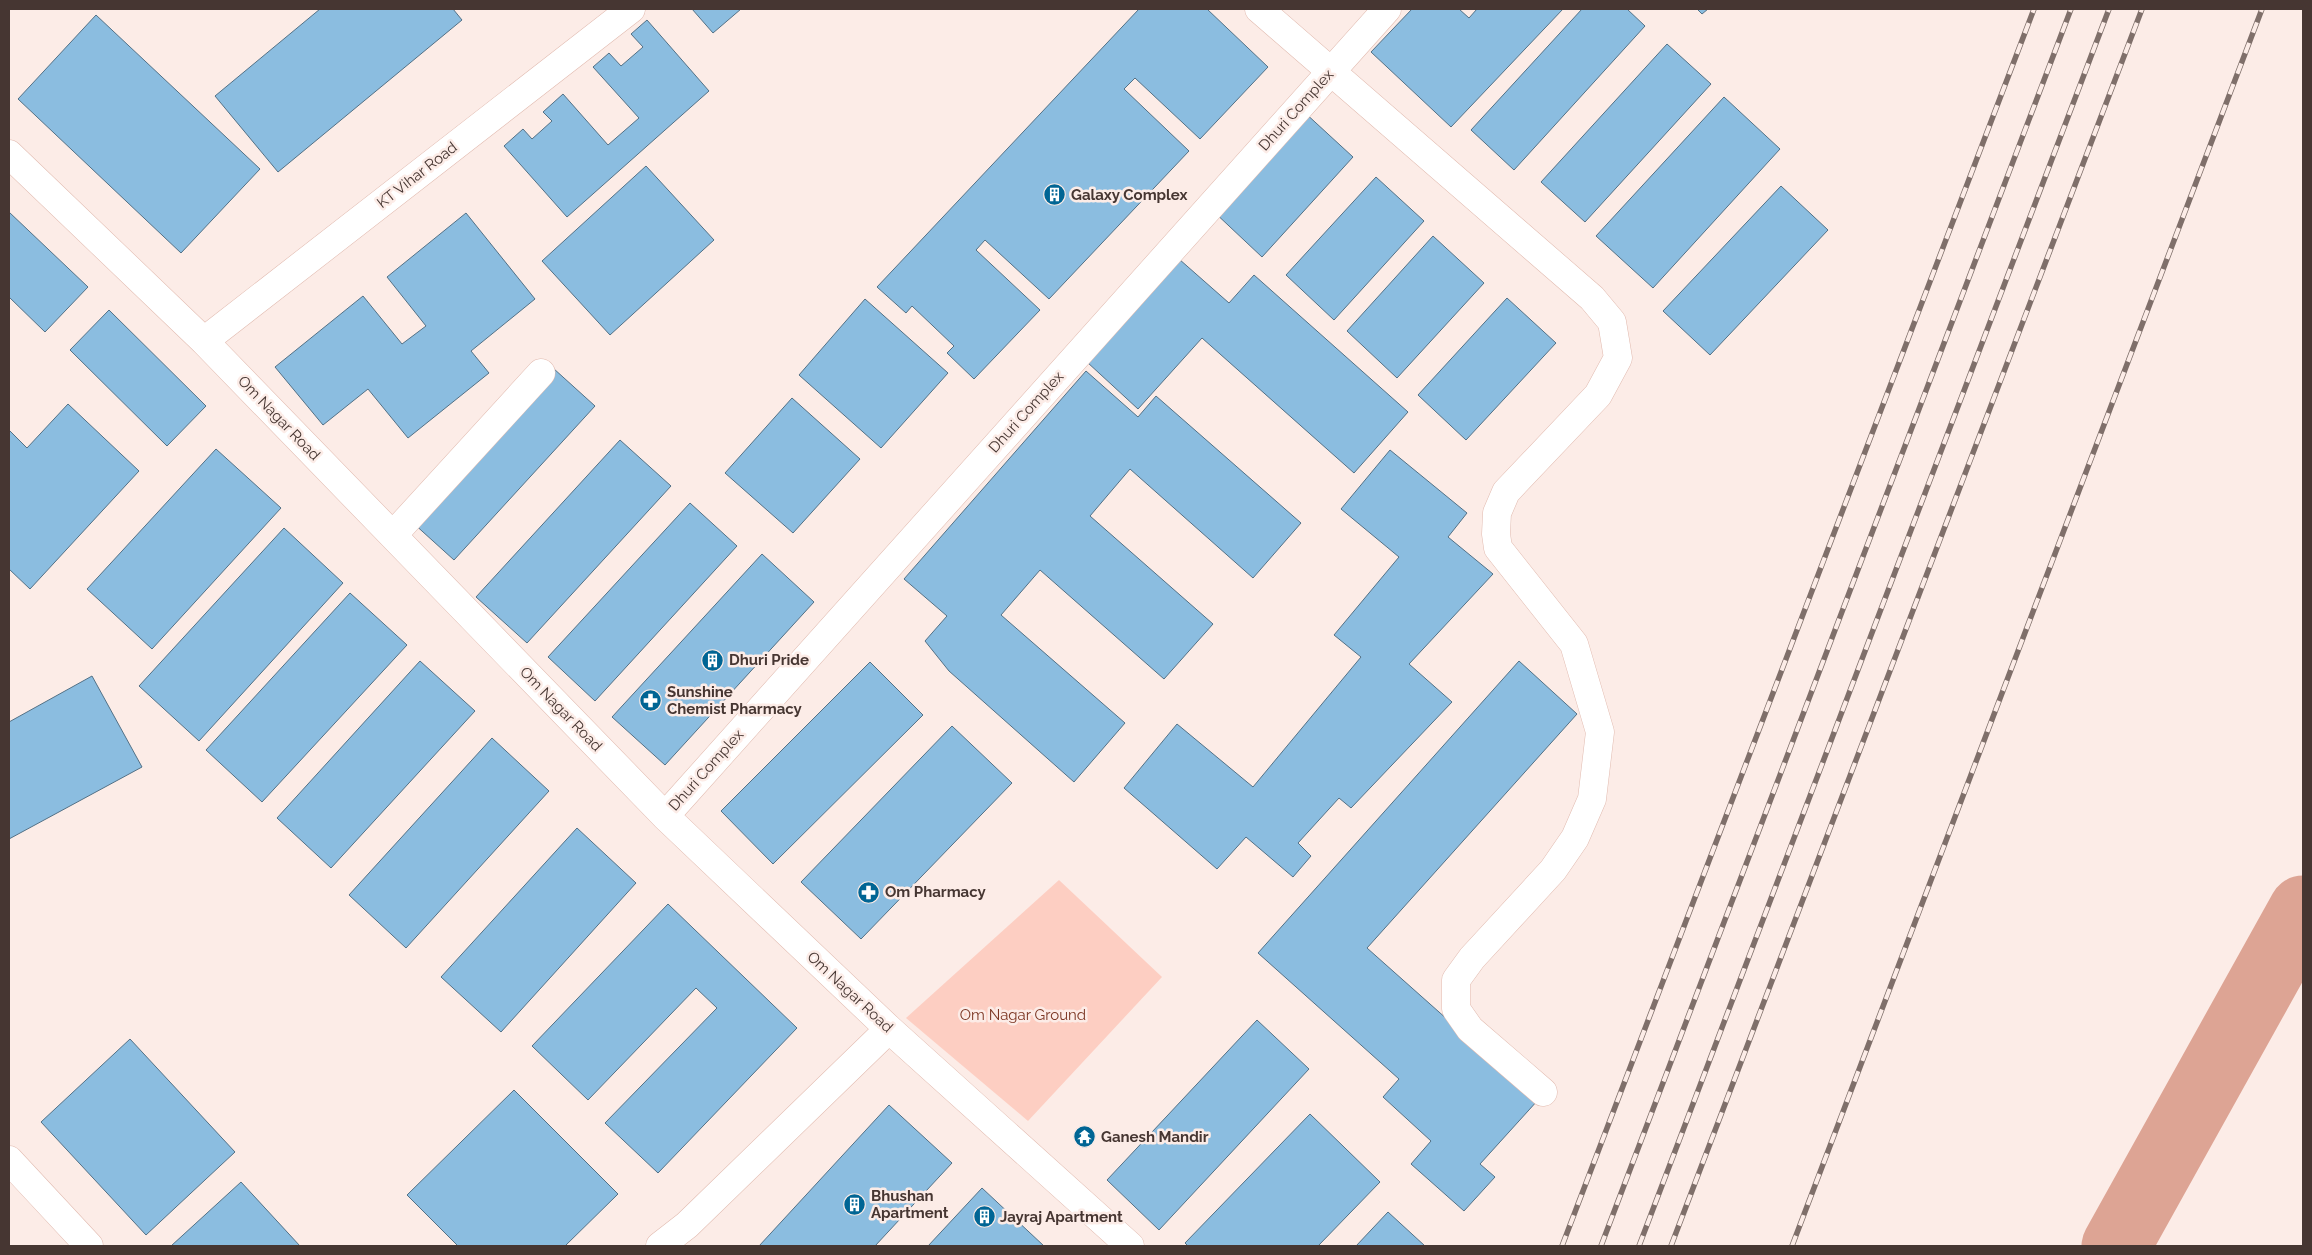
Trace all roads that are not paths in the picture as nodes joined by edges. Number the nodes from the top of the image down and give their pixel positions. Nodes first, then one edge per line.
1 (630, 9) edge
2 (1260, 9) edge
3 (1387, 9) edge
4 (1330, 72) junction
5 (9, 154) edge
6 (204, 341) junction
7 (541, 373) dead end
8 (393, 535) junction
9 (665, 816) junction
10 (889, 1029) junction
11 (1543, 1092) dead end
12 (9, 1160) edge
13 (89, 1246) edge
14 (660, 1246) edge
15 (1130, 1246) edge

1 - 6 street, KT Vihar Road
2 - 4 street
3 - 4 street, Dhuri Complex
4 - 9 street, Dhuri Complex
4 - 11 street
5 - 6 street, Om Nagar Road
6 - 8 street, Om Nagar Road
7 - 8 street
8 - 9 street, Om Nagar Road
9 - 10 street, Om Nagar Road
10 - 14 street
10 - 15 street, Om Nagar Road
12 - 13 street

